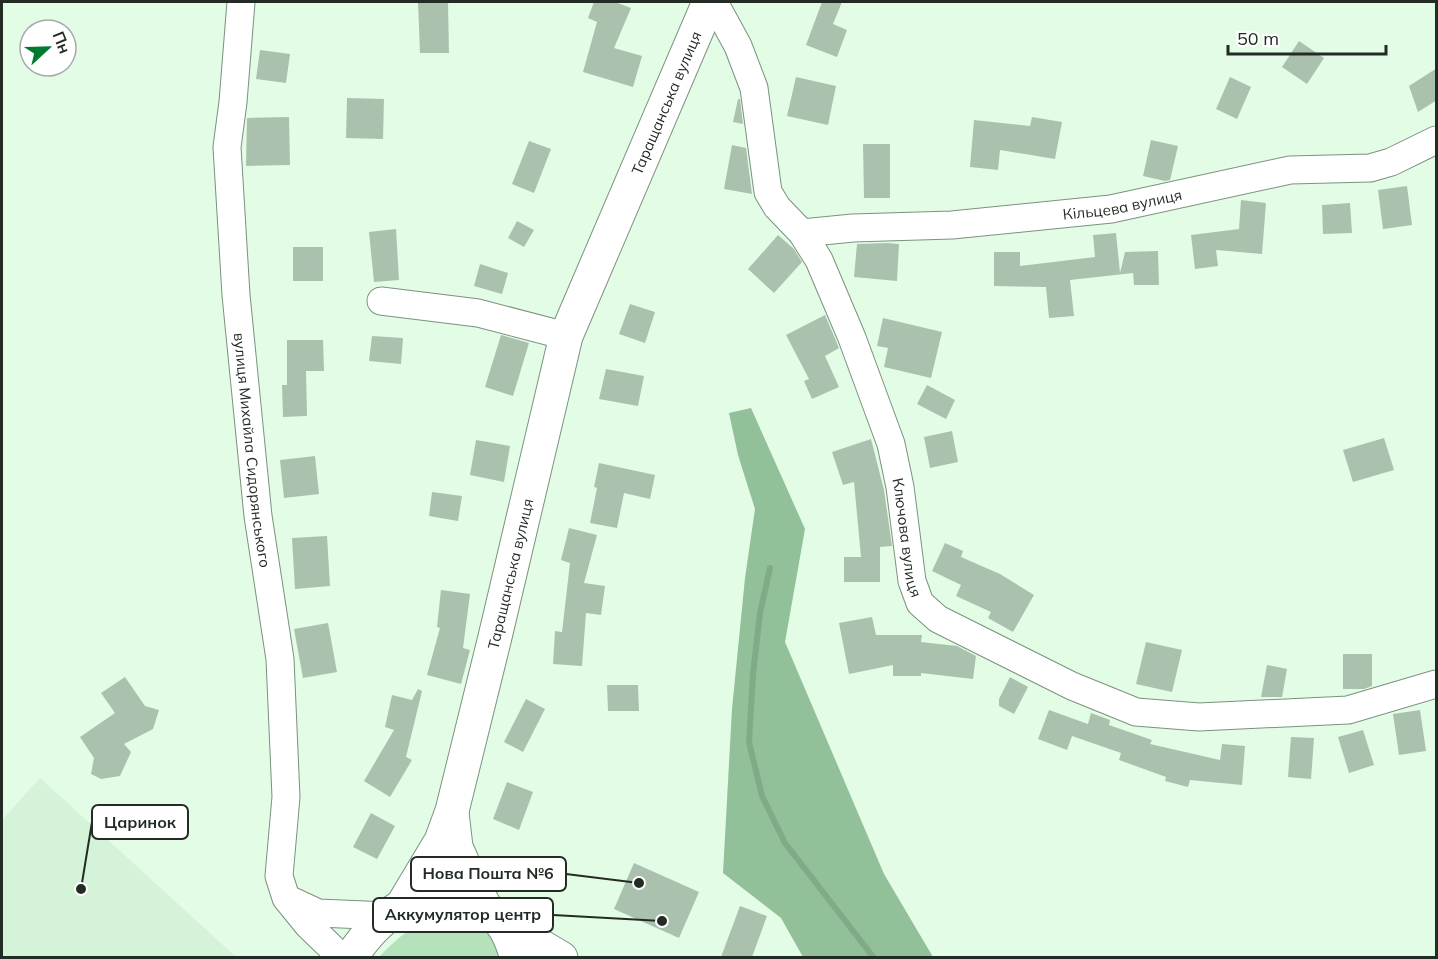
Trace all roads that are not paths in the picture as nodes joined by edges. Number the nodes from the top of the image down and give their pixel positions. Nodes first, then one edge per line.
1 (241, 2) edge
2 (709, 2) edge
3 (714, 2) edge
4 (1437, 140) edge
5 (802, 233) junction
6 (381, 301) dead end
7 (566, 336) junction
8 (1437, 684) edge
9 (452, 811) junction
10 (286, 898) junction
11 (395, 911) junction
12 (494, 916) junction
13 (342, 957) edge
14 (351, 957) edge
15 (517, 957) edge
16 (561, 957) edge

1 - 10 street, вулиця Михайла Сидорянського
2 - 7 main road, Таращанська вулиця
3 - 5 street, Ключова вулиця
4 - 5 street, Кільцева вулиця
5 - 8 street, Ключова вулиця
6 - 7 street
7 - 9 main road, Таращанська вулиця
9 - 11 main road, Таращанська вулиця
9 - 12 main road, Таращанська вулиця
10 - 11 street
10 - 13 street
11 - 12 main road
11 - 14 main road
12 - 15 main road, Таращанська вулиця
12 - 16 main road

